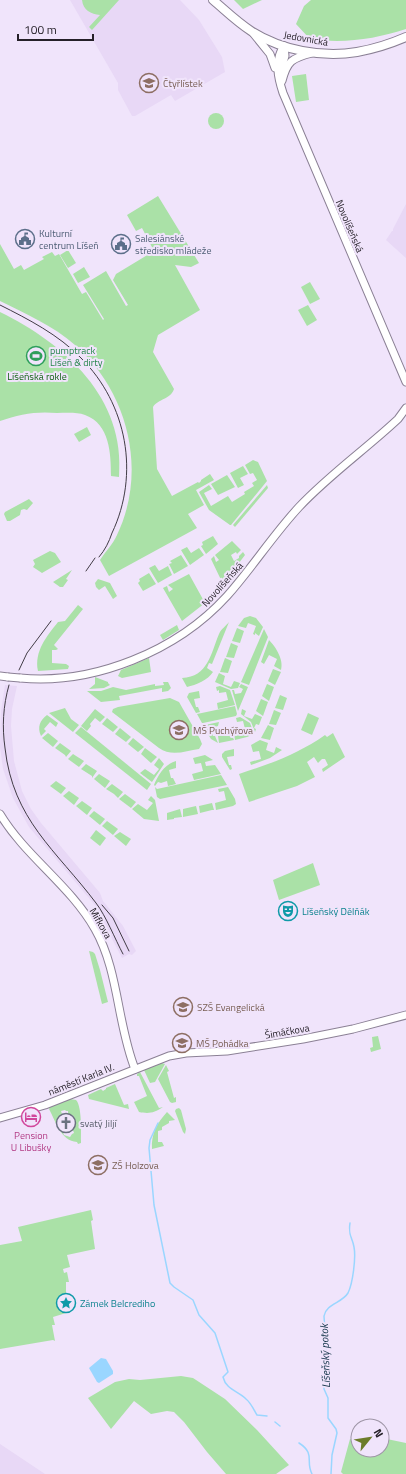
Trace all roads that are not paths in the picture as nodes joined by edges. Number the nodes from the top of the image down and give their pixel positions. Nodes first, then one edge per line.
1 (213, 0) edge
2 (251, 31) junction
3 (406, 37) edge
4 (284, 46) junction
5 (314, 52) junction
6 (280, 82) junction
7 (406, 382) edge
8 (406, 408) edge
9 (0, 676) edge
10 (0, 814) edge
11 (406, 1015) edge
12 (169, 1056) joint
13 (135, 1069) junction
14 (0, 1118) edge

1 - 2 main road, Jedovnická
2 - 4 main road, Jedovnická
2 - 6 street
3 - 5 main road, Jedovnická
4 - 5 main road, Jedovnická
4 - 6 street, Novolíšeňská
5 - 6 street
6 - 7 street, Novolíšeňská
8 - 9 street, Novolíšeňská, bridge
10 - 13 street, Mifkova
11 - 12 street, Šimáčkova
12 - 13 street, náměstí Karla IV.
13 - 14 street, náměstí Karla IV.

